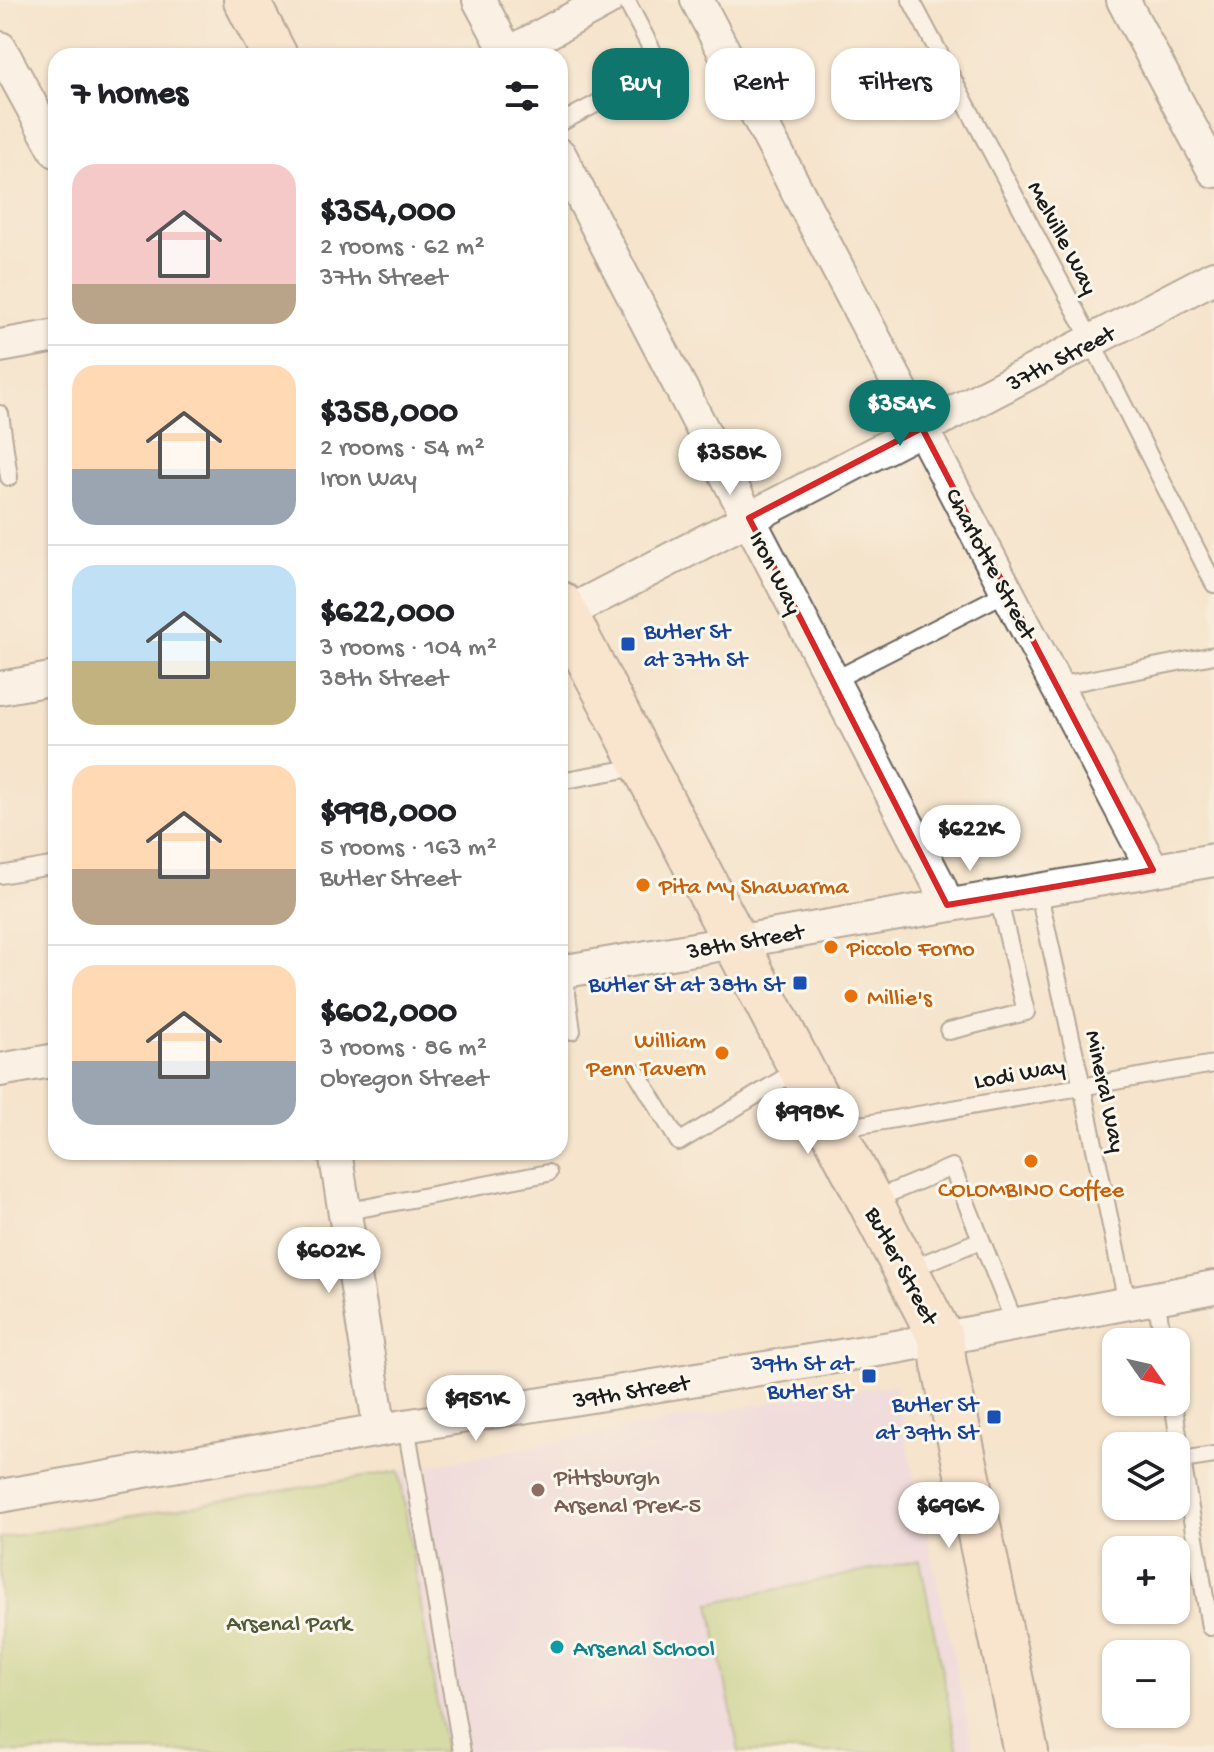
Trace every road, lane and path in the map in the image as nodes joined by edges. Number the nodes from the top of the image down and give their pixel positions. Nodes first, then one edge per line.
1 (246, 0) edge
2 (479, 0) edge
3 (607, 0) edge
4 (626, 0) edge
5 (697, 0) edge
6 (911, 0) edge
7 (1123, 0) edge
8 (271, 48) edge
9 (503, 48) edge
10 (520, 48) edge
11 (4, 67) edge
12 (568, 119) edge
13 (48, 138) edge
14 (568, 170) edge
15 (1214, 171) edge
16 (1214, 277) edge
17 (48, 337) edge
18 (1091, 341) junction
19 (0, 346) edge
20 (0, 414) edge
21 (922, 428) junction
22 (9, 477) dead end
23 (749, 518) junction
24 (1214, 584) edge
25 (1007, 592) junction
26 (568, 607) edge
27 (568, 619) edge
28 (1214, 655) edge
29 (48, 679) edge
30 (832, 681) junction
31 (1057, 686) junction
32 (0, 688) edge
33 (644, 766) junction
34 (568, 780) edge
35 (1214, 860) edge
36 (48, 866) edge
37 (1153, 870) junction
38 (0, 875) edge
39 (1038, 890) junction
40 (998, 897) junction
41 (947, 905) junction
42 (736, 942) junction
43 (568, 971) edge
44 (568, 1007) edge
45 (572, 1031) dead end
46 (949, 1031) dead end
47 (48, 1061) edge
48 (1214, 1064) edge
49 (801, 1068) junction
50 (0, 1070) edge
51 (637, 1073) dead end
52 (1082, 1086) junction
53 (833, 1130) junction
54 (336, 1160) edge
55 (548, 1173) dead end
56 (870, 1201) junction
57 (343, 1212) junction
58 (981, 1240) junction
59 (906, 1271) junction
60 (1214, 1287) edge
61 (1142, 1300) junction
62 (1015, 1324) junction
63 (1156, 1328) edge
64 (941, 1338) junction
65 (393, 1428) junction
66 (1214, 1455) edge
67 (1190, 1459) edge
68 (0, 1496) edge
69 (1190, 1508) edge
70 (1214, 1626) edge
71 (462, 1752) edge
72 (1026, 1752) edge

1 - 8 main road
2 - 9 street
3 - 10 street
4 - 12 lane
5 - 21 street, Charlotte Street
6 - 18 lane, Melville Way
7 - 15 street
11 - 13 street
14 - 23 street, Iron Way
16 - 18 street, 37th Street
17 - 19 street
18 - 21 street, 37th Street
18 - 24 lane, Melville Way
20 - 22 lane
21 - 23 street, 37th Street
21 - 25 street, Charlotte Street
23 - 26 street, 37th Street
23 - 30 street, Iron Way
25 - 30 lane
25 - 31 street, Charlotte Street
27 - 33 main road, Butler Street
28 - 31 lane
29 - 32 street
30 - 41 street, Iron Way
31 - 37 street, Charlotte Street
33 - 34 lane
33 - 42 main road, Butler Street
35 - 37 street, 38th Street
36 - 38 lane
37 - 39 street, 38th Street
39 - 40 street, 38th Street
39 - 52 lane, Mineral Way
40 - 41 street, 38th Street
40 - 46 lane
41 - 42 street, 38th Street
42 - 43 street, 38th Street
42 - 49 main road, Butler Street
44 - 45 lane
47 - 50 street
48 - 52 lane, Lodi Way
49 - 51 lane
49 - 53 main road, Butler Street
52 - 53 lane, Lodi Way
52 - 61 lane, Mineral Way
53 - 56 main road, Butler Street
54 - 57 street
55 - 57 lane
56 - 58 lane
56 - 59 main road, Butler Street
57 - 65 street
58 - 59 lane
58 - 62 lane
59 - 64 main road, Butler Street
60 - 61 street, 39th Street
61 - 62 street, 39th Street
61 - 63 lane, Mineral Way
62 - 64 street, 39th Street
64 - 65 street, 39th Street
64 - 72 main road, Butler Street
65 - 68 street, 39th Street
65 - 71 lane
66 - 67 lane
69 - 70 lane

